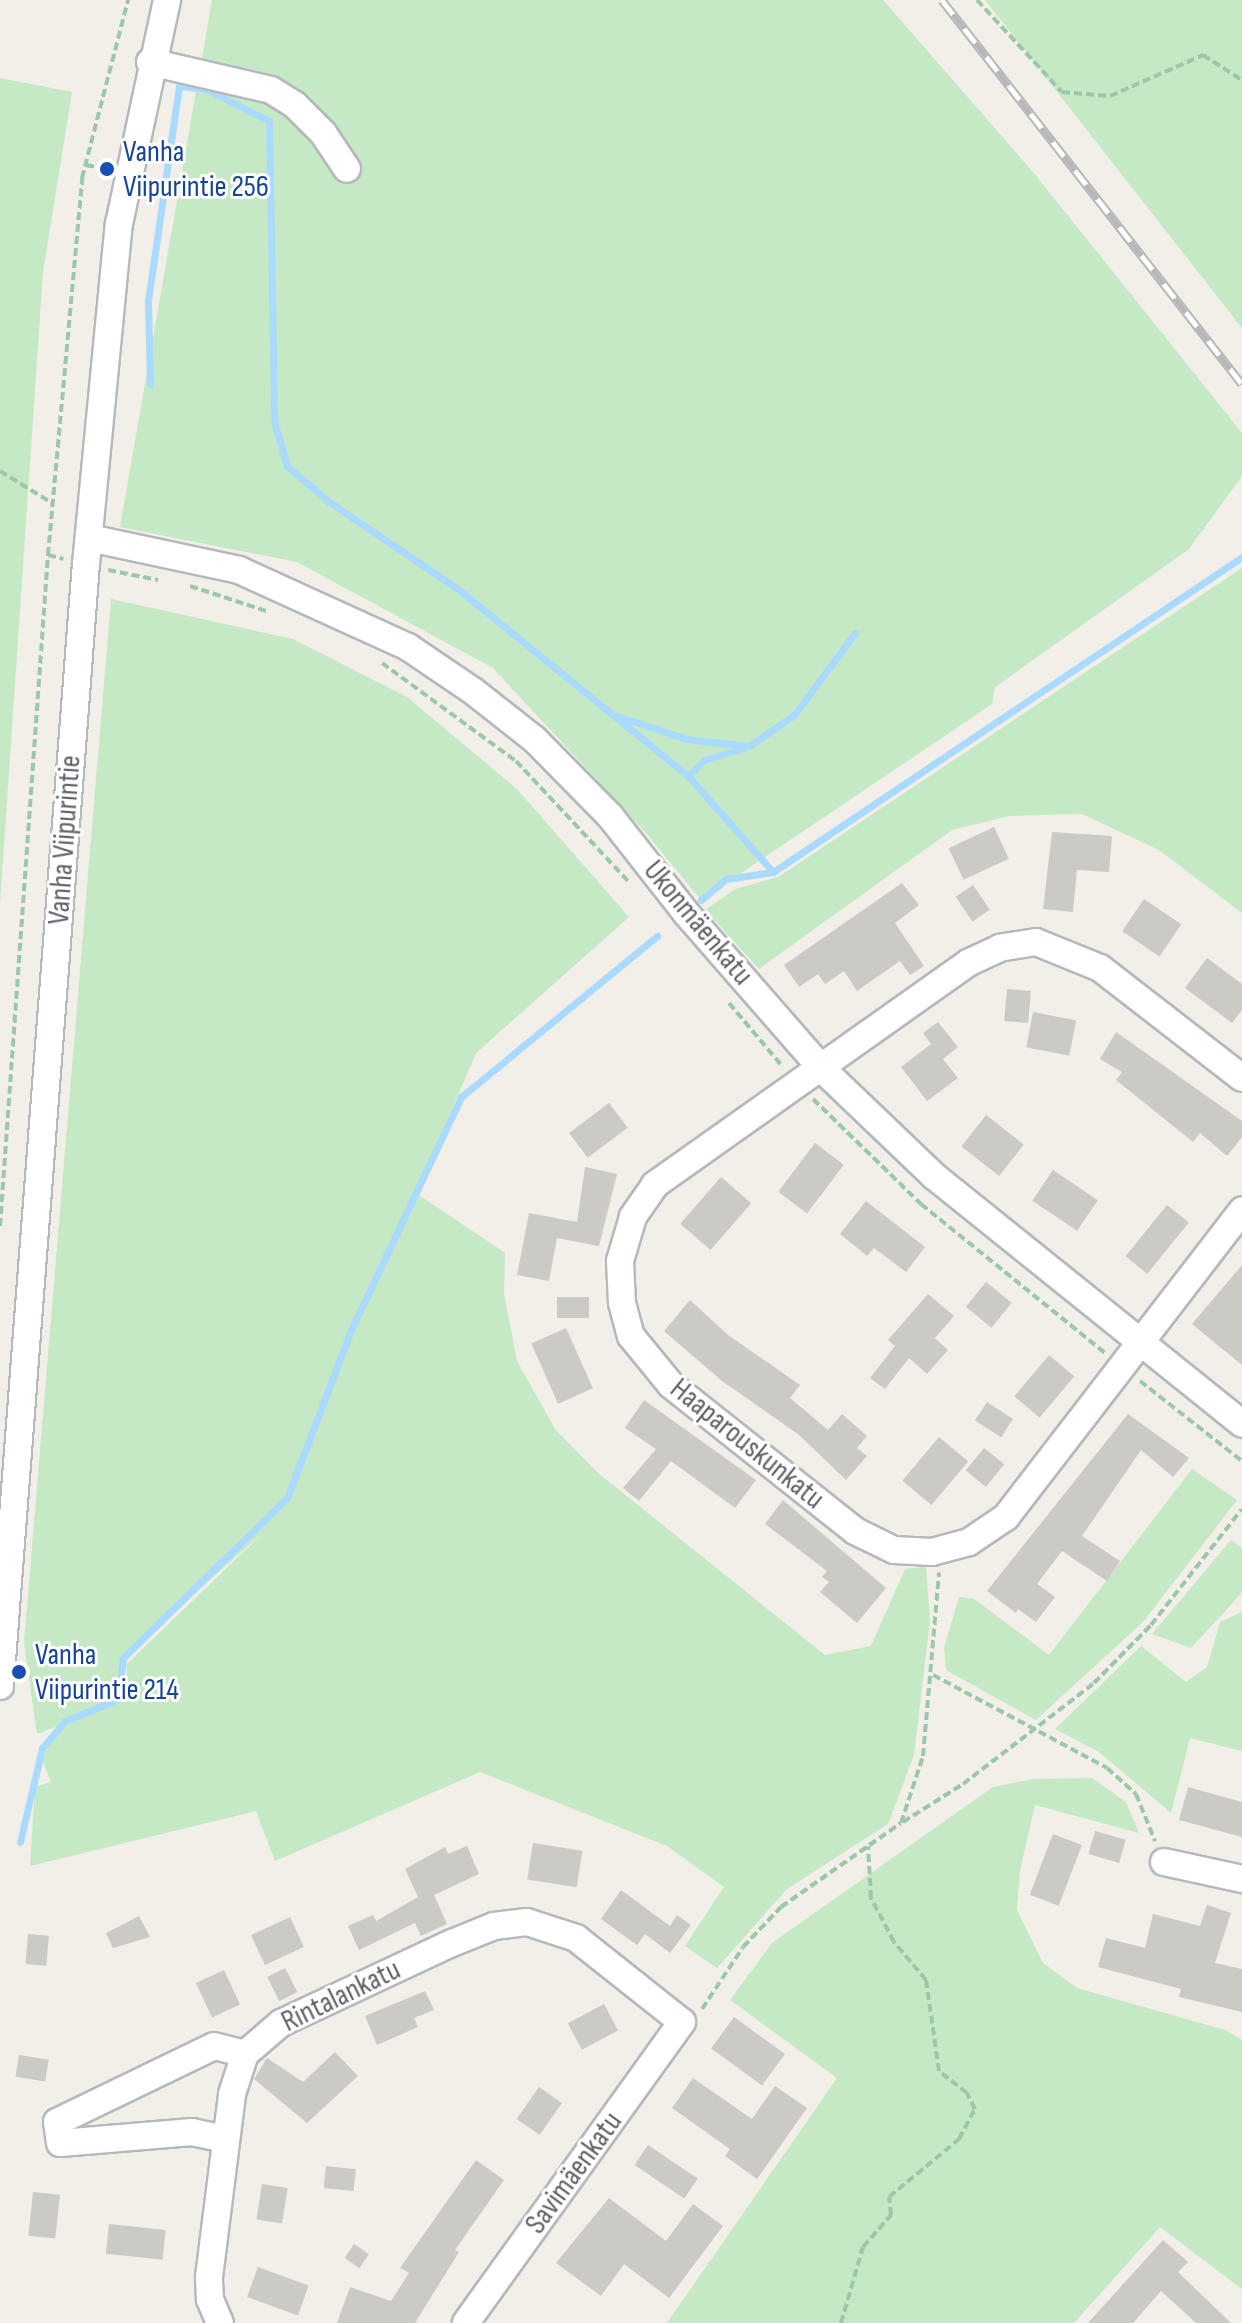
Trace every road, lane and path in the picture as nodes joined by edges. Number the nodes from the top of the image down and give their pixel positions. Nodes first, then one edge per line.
1 (128, 0) edge
2 (167, 0) edge
3 (977, 0) edge
4 (150, 62) junction
5 (1242, 80) edge
6 (85, 165) junction
7 (107, 169) dead end
8 (347, 169) dead end
9 (0, 471) edge
10 (52, 503) junction
11 (89, 538) junction
12 (48, 555) junction
13 (86, 564) junction
14 (172, 582) dead end
15 (188, 585) dead end
16 (279, 616) dead end
17 (378, 661) dead end
18 (631, 885) dead end
19 (728, 1001) dead end
20 (821, 1068) junction
21 (1242, 1078) edge
22 (797, 1083) junction
23 (1242, 1210) edge
24 (0, 1226) edge
25 (1141, 1344) junction
26 (1124, 1368) junction
27 (1242, 1424) edge
28 (10, 1438) edge
29 (1242, 1461) edge
30 (1242, 1509) edge
31 (932, 1552) junction
32 (933, 1675) junction
33 (0, 1686) edge
34 (1039, 1729) junction
35 (901, 1823) junction
36 (868, 1845) junction
37 (1164, 1862) joint
38 (1242, 1879) edge
39 (691, 2017) junction
40 (245, 2054) junction
41 (225, 2139) junction
42 (220, 2323) edge
43 (466, 2323) edge
44 (841, 2323) edge

1 - 6 path
2 - 4 street, Vanha Viipurintie
3 - 5 path
4 - 8 street
4 - 11 street, Vanha Viipurintie
6 - 7 path
6 - 10 path
9 - 10 path
10 - 12 path
11 - 13 street, Vanha Viipurintie
11 - 20 street, Ukonmäenkatu
12 - 13 path
12 - 24 path
13 - 14 path
13 - 28 street, Vanha Viipurintie
15 - 16 path
17 - 18 path
19 - 22 path
20 - 21 street, Haaparouskunkatu
20 - 22 street, Haaparouskunkatu
20 - 25 street, Ukonmäenkatu
22 - 26 path
22 - 31 street, Haaparouskunkatu
23 - 25 street, Haaparouskunkatu
25 - 26 street, Haaparouskunkatu
25 - 27 street, Ukonmäenkatu
26 - 29 path
26 - 31 street, Haaparouskunkatu
28 - 33 street, Vanha Viipurintie
30 - 34 path
31 - 32 path
32 - 34 path
32 - 35 path
34 - 35 path
34 - 37 path
35 - 36 path
36 - 39 path
36 - 44 path
37 - 38 street
39 - 40 street, Rintalankatu
39 - 43 street, Savimäenkatu
40 - 41 street
40 - 41 street
41 - 42 street

